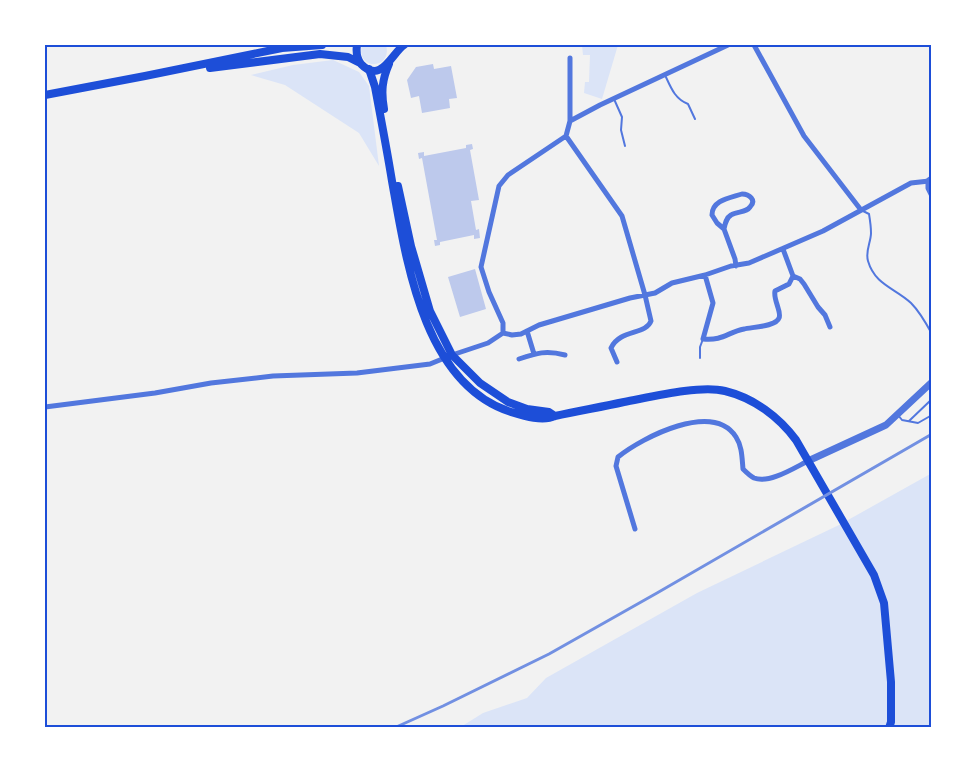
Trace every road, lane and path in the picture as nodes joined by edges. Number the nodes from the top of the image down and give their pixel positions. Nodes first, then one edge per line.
1 (322, 45) edge
2 (357, 45) edge
3 (393, 45) edge
4 (404, 45) edge
5 (728, 45) edge
6 (754, 45) edge
7 (570, 58) dead end
8 (391, 60) junction
9 (360, 63) junction
10 (369, 69) junction
11 (665, 75) junction
12 (145, 76) junction
13 (45, 94) edge
14 (614, 99) junction
15 (695, 119) dead end
16 (570, 121) junction
17 (566, 136) junction
18 (625, 146) dead end
19 (930, 180) edge
20 (932, 194) edge
21 (861, 210) junction
22 (724, 229) junction
23 (783, 249) junction
24 (736, 266) junction
25 (705, 275) junction
26 (793, 276) junction
27 (645, 295) junction
28 (830, 327) dead end
29 (527, 331) junction
30 (503, 333) junction
31 (932, 334) edge
32 (703, 339) junction
33 (534, 354) junction
34 (565, 355) dead end
35 (448, 356) junction
36 (700, 358) dead end
37 (519, 359) dead end
38 (617, 362) dead end
39 (932, 382) edge
40 (932, 399) edge
41 (45, 407) edge
42 (897, 415) junction
43 (932, 415) edge
44 (909, 421) junction
45 (808, 461) junction
46 (635, 529) dead end
47 (889, 728) edge

1 - 12 main road
2 - 9 main road
3 - 8 main road
4 - 8 main road
5 - 11 street
6 - 21 street
7 - 16 street
8 - 10 main road
8 - 35 main road
9 - 10 main road
9 - 12 main road
10 - 35 main road
11 - 14 street
11 - 15 lane
12 - 13 main road
14 - 16 street
14 - 18 lane
16 - 17 street
17 - 27 street
17 - 30 street
19 - 20 street
19 - 21 street
21 - 23 street
21 - 31 lane
22 - 22 street
22 - 24 street
23 - 24 street
23 - 26 street
24 - 25 street
25 - 27 street
25 - 32 street
26 - 28 street
26 - 32 street
27 - 29 street
27 - 38 street
29 - 30 street
29 - 33 street
30 - 35 street
32 - 36 lane
33 - 34 street
33 - 37 street
35 - 41 street
35 - 45 main road
39 - 42 street
40 - 44 lane
42 - 44 lane
42 - 45 street
43 - 44 lane
45 - 46 street
45 - 47 main road

